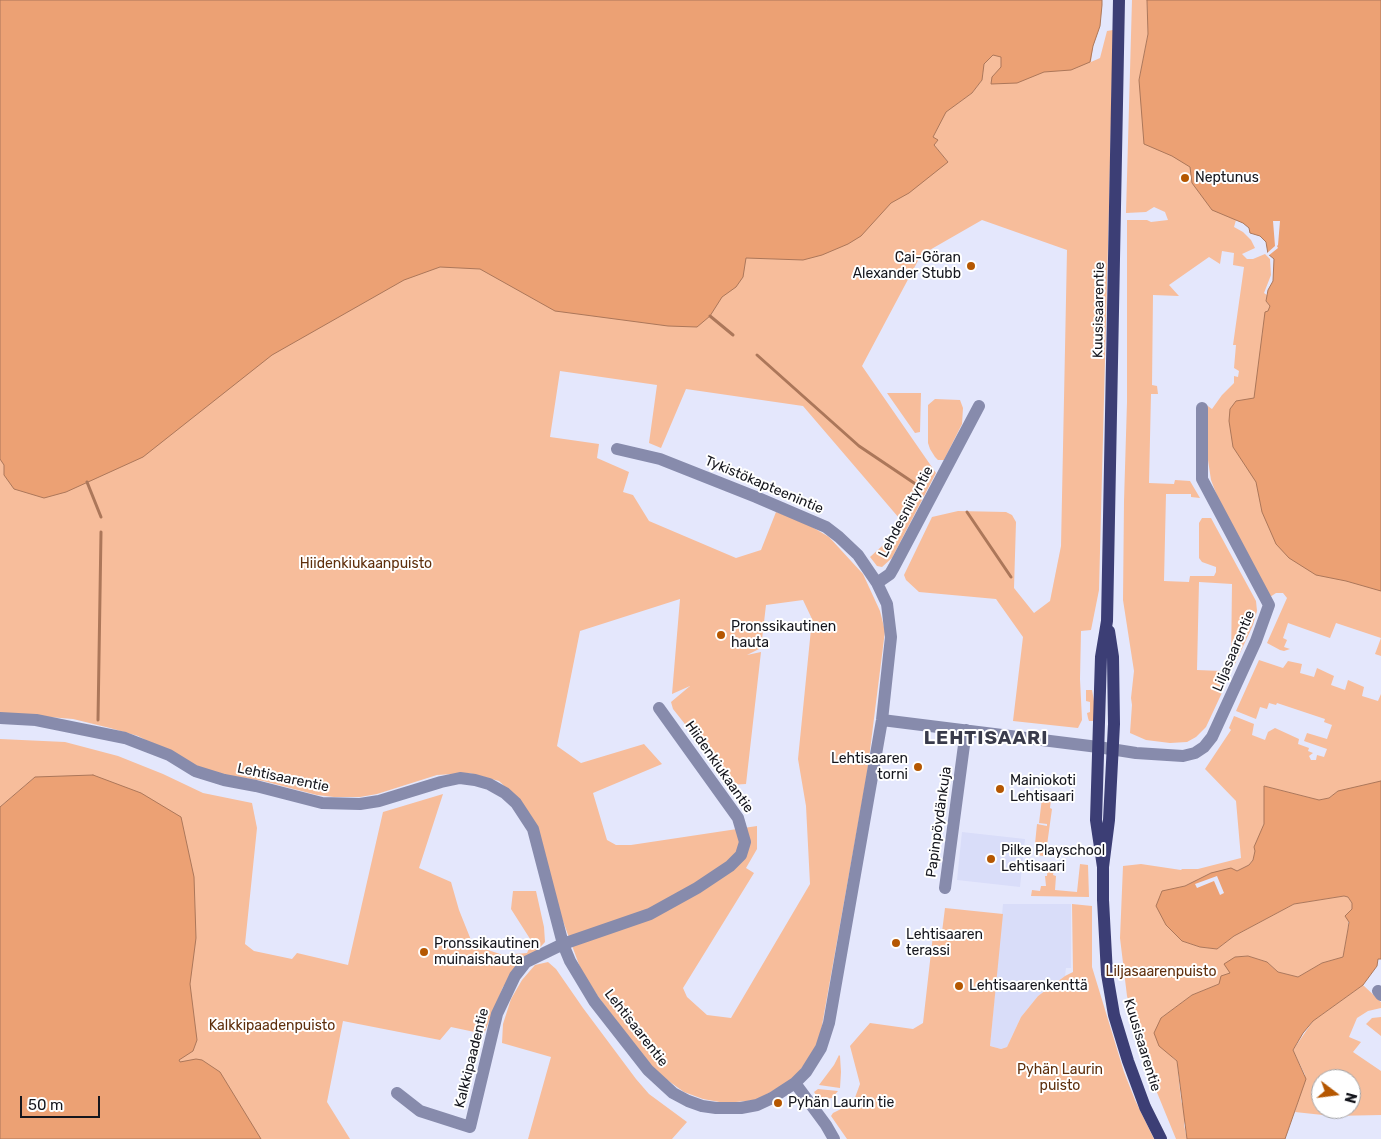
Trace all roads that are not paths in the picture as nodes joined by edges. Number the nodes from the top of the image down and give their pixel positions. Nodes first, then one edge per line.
1 (1119, 0) edge
2 (979, 406) dead end
3 (1202, 408) dead end
4 (617, 449) dead end
5 (877, 583) junction
6 (1107, 621) junction
7 (659, 708) dead end
8 (0, 718) edge
9 (882, 720) junction
10 (966, 730) junction
11 (1098, 747) junction
12 (1112, 749) junction
13 (1103, 867) junction
14 (945, 888) dead end
15 (563, 944) junction
16 (795, 1083) junction
17 (397, 1093) dead end
18 (834, 1139) edge
19 (1161, 1139) edge

1 - 6 main road, Kuusisaarentie
2 - 5 street, Lehdesniityntie
3 - 12 street, Liljasaarentie
4 - 5 street, Tykistökapteenintie
5 - 9 street
6 - 11 main road, Kuusisaarentie
6 - 12 main road, Kuusisaarentie
7 - 15 street, Hiidenkiukaantie
8 - 15 street, Lehtisaarentie
9 - 10 street
9 - 16 street, Lehtisaarentie
10 - 11 street
10 - 14 street, Papinpöydänkuja
11 - 12 street, Liljasaarentie
11 - 13 main road, Kuusisaarentie
12 - 13 main road, Kuusisaarentie
13 - 19 main road, Kuusisaarentie
15 - 16 street, Lehtisaarentie
15 - 17 street, Kalkkipaadentie
16 - 18 street

